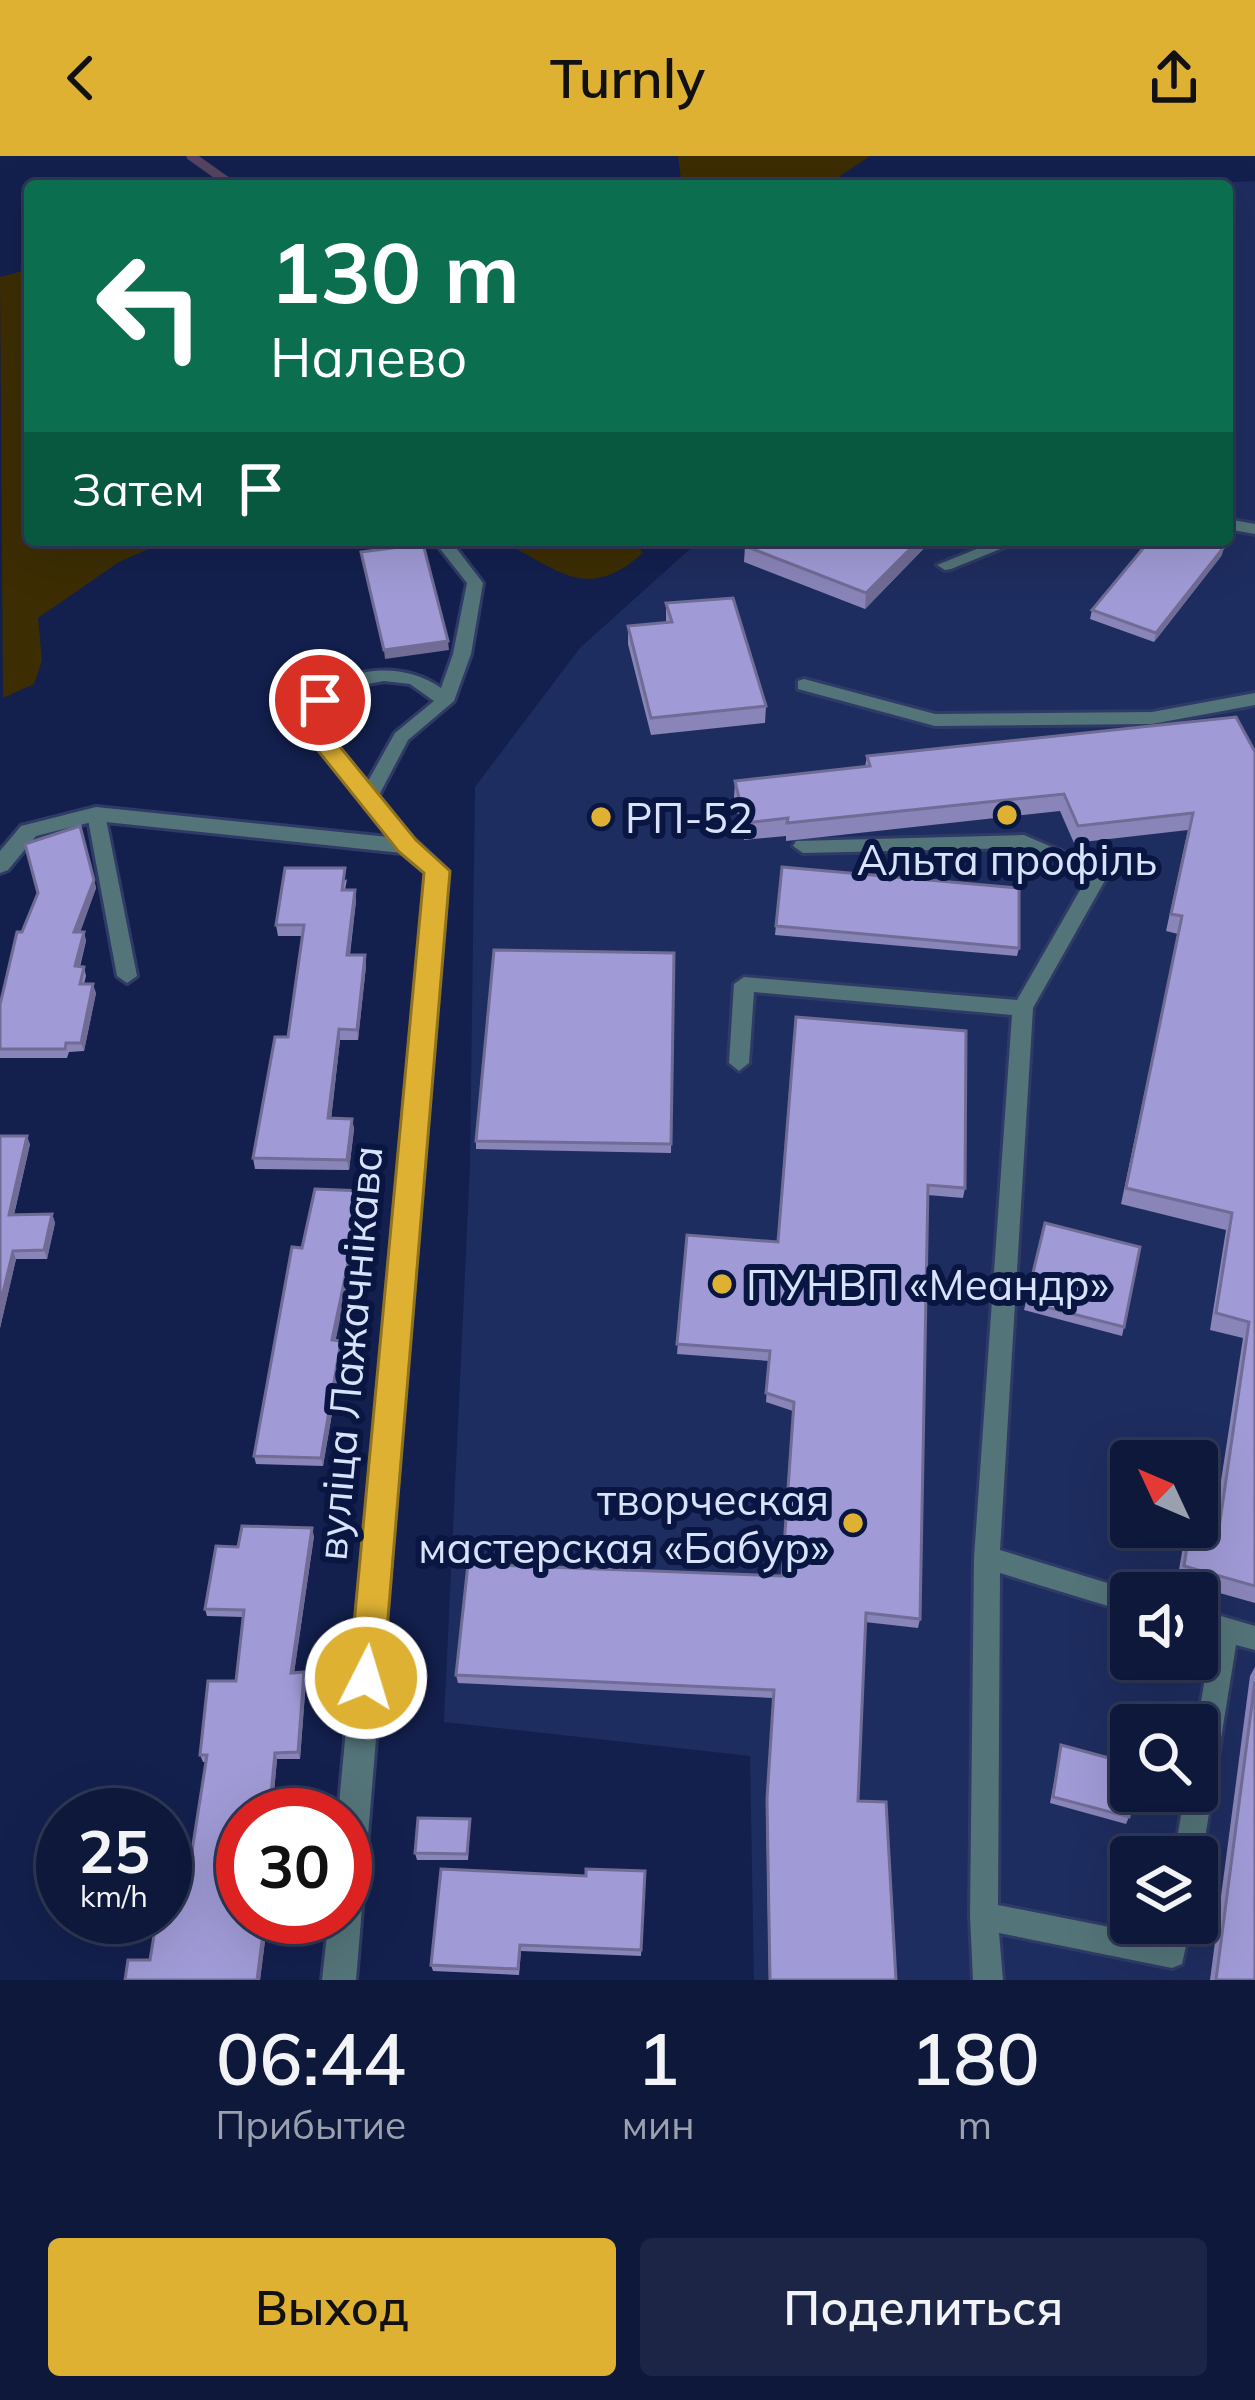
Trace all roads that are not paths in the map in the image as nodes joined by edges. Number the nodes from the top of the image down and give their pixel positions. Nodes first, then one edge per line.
1 (446, 546) edge
2 (997, 546) edge
3 (945, 565) dead end
4 (804, 685) dead end
5 (1255, 699) edge
6 (445, 701) junction
7 (368, 799) junction
8 (96, 814) junction
9 (408, 846) junction
10 (803, 846) edge
11 (0, 865) edge
12 (127, 976) dead end
13 (1023, 1009) junction
14 (739, 1063) dead end
15 (987, 1558) junction
16 (1110, 1595) edge
17 (1218, 1627) edge
18 (1226, 1629) junction
19 (1255, 1638) edge
20 (356, 1788) edge
21 (1192, 1836) edge
22 (984, 1916) junction
23 (1110, 1941) edge
24 (342, 1944) edge
25 (1123, 1944) edge
26 (1174, 1944) edge
27 (339, 1980) edge
28 (988, 1980) edge

1 - 6 lane
2 - 3 lane
4 - 5 lane
6 - 7 lane
6 - 7 lane
7 - 9 lane
8 - 9 street
8 - 11 street
8 - 12 lane
9 - 20 street, вуліца Лажачнікава
10 - 13 lane
13 - 14 lane
13 - 15 lane
15 - 16 lane
15 - 22 lane
17 - 18 lane
18 - 19 lane
18 - 21 lane
22 - 23 lane
22 - 28 lane
24 - 27 street, вуліца Лажачнікава
25 - 26 lane

